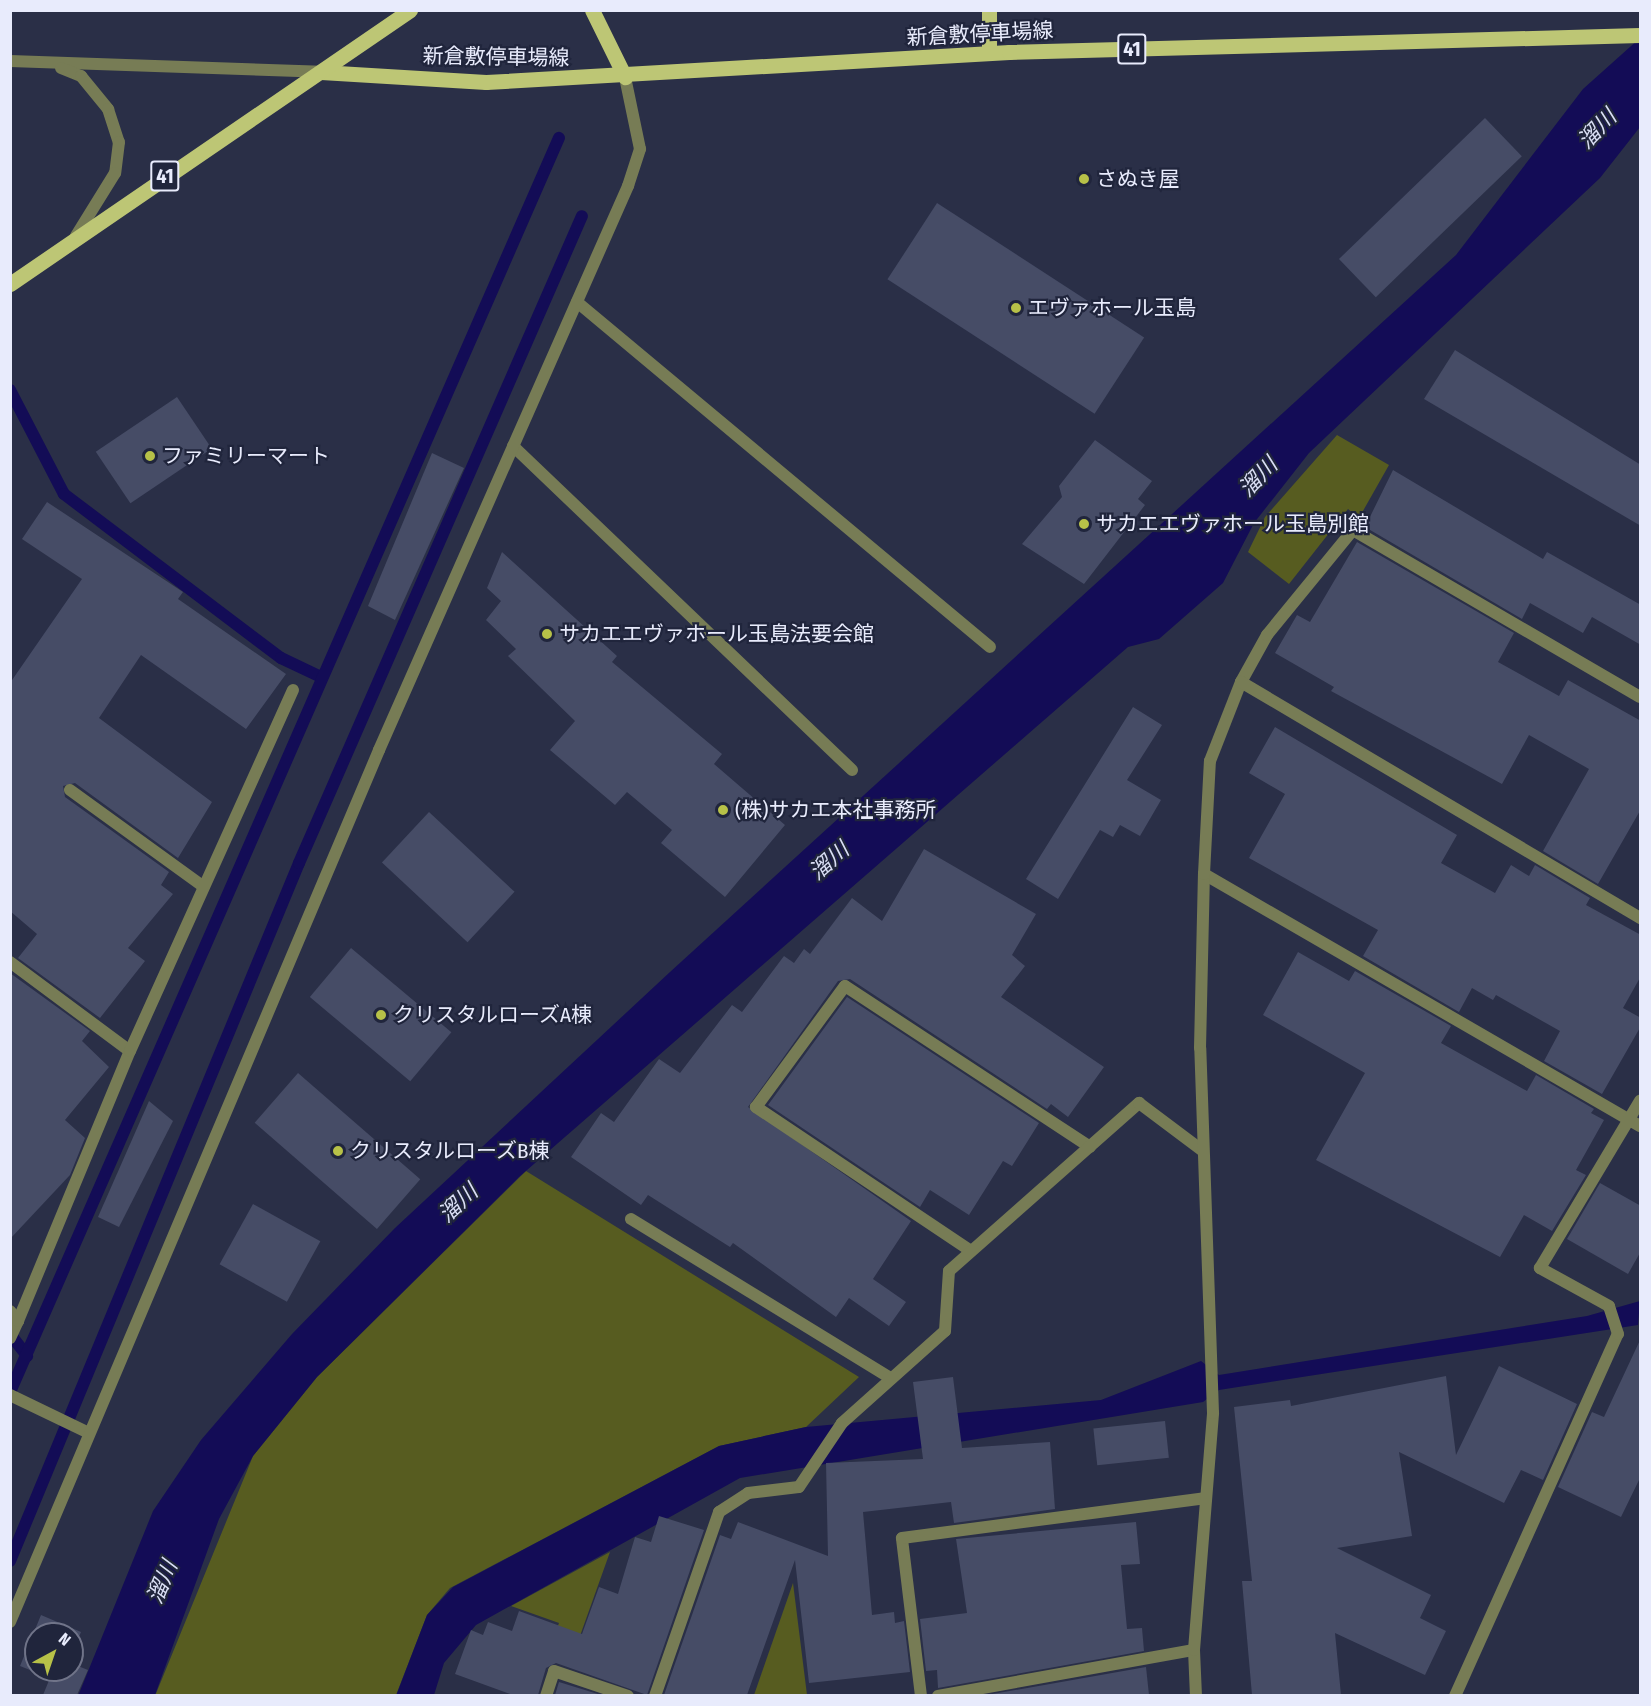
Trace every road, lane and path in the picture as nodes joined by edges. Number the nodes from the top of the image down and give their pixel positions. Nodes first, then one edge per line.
1 (410, 10) edge
2 (592, 10) edge
3 (989, 10) edge
4 (1641, 35) edge
5 (989, 53) junction
6 (10, 61) edge
7 (52, 64) junction
8 (321, 72) junction
9 (625, 77) junction
10 (75, 237) junction
11 (10, 284) edge
12 (577, 302) junction
13 (513, 446) junction
14 (990, 647) dead end
15 (1241, 682) junction
16 (293, 690) dead end
17 (1641, 697) edge
18 (852, 770) dead end
19 (70, 790) dead end
20 (1204, 874) junction
21 (204, 887) junction
22 (1641, 918) edge
23 (10, 962) edge
24 (130, 1051) junction
25 (1641, 1101) edge
26 (1635, 1122) edge
27 (1090, 1147) junction
28 (1203, 1151) junction
29 (631, 1219) dead end
30 (971, 1251) junction
31 (13, 1324) edge
32 (890, 1378) junction
33 (15, 1398) edge
34 (87, 1432) junction
35 (1204, 1498) junction
36 (10, 1622) edge
37 (1194, 1650) junction
38 (546, 1695) edge
39 (628, 1695) edge
40 (655, 1695) edge
41 (921, 1695) edge
42 (938, 1695) edge
43 (1196, 1695) edge
44 (1455, 1695) edge

1 - 8 main road, 41
2 - 9 main road
3 - 5 main road
4 - 5 main road, 新倉敷停車場線 / 41
5 - 9 main road, 新倉敷停車場線 / 41
6 - 7 street
7 - 8 street
7 - 10 street
8 - 9 main road, 新倉敷停車場線 / 41
8 - 10 main road, 41
9 - 12 street
10 - 11 main road, 41
12 - 13 street
12 - 14 street
13 - 18 street
13 - 34 street
15 - 17 street
15 - 20 street
15 - 22 street
16 - 21 street
19 - 21 street
20 - 26 street
20 - 28 street
21 - 24 street
23 - 24 street
24 - 31 street
25 - 26 street
26 - 44 street
27 - 28 street
27 - 30 street
27 - 30 street
28 - 35 street
29 - 32 street
30 - 32 street
32 - 40 street
33 - 34 street
34 - 36 street
35 - 37 street
35 - 41 street
37 - 42 street
37 - 43 street
38 - 39 street

